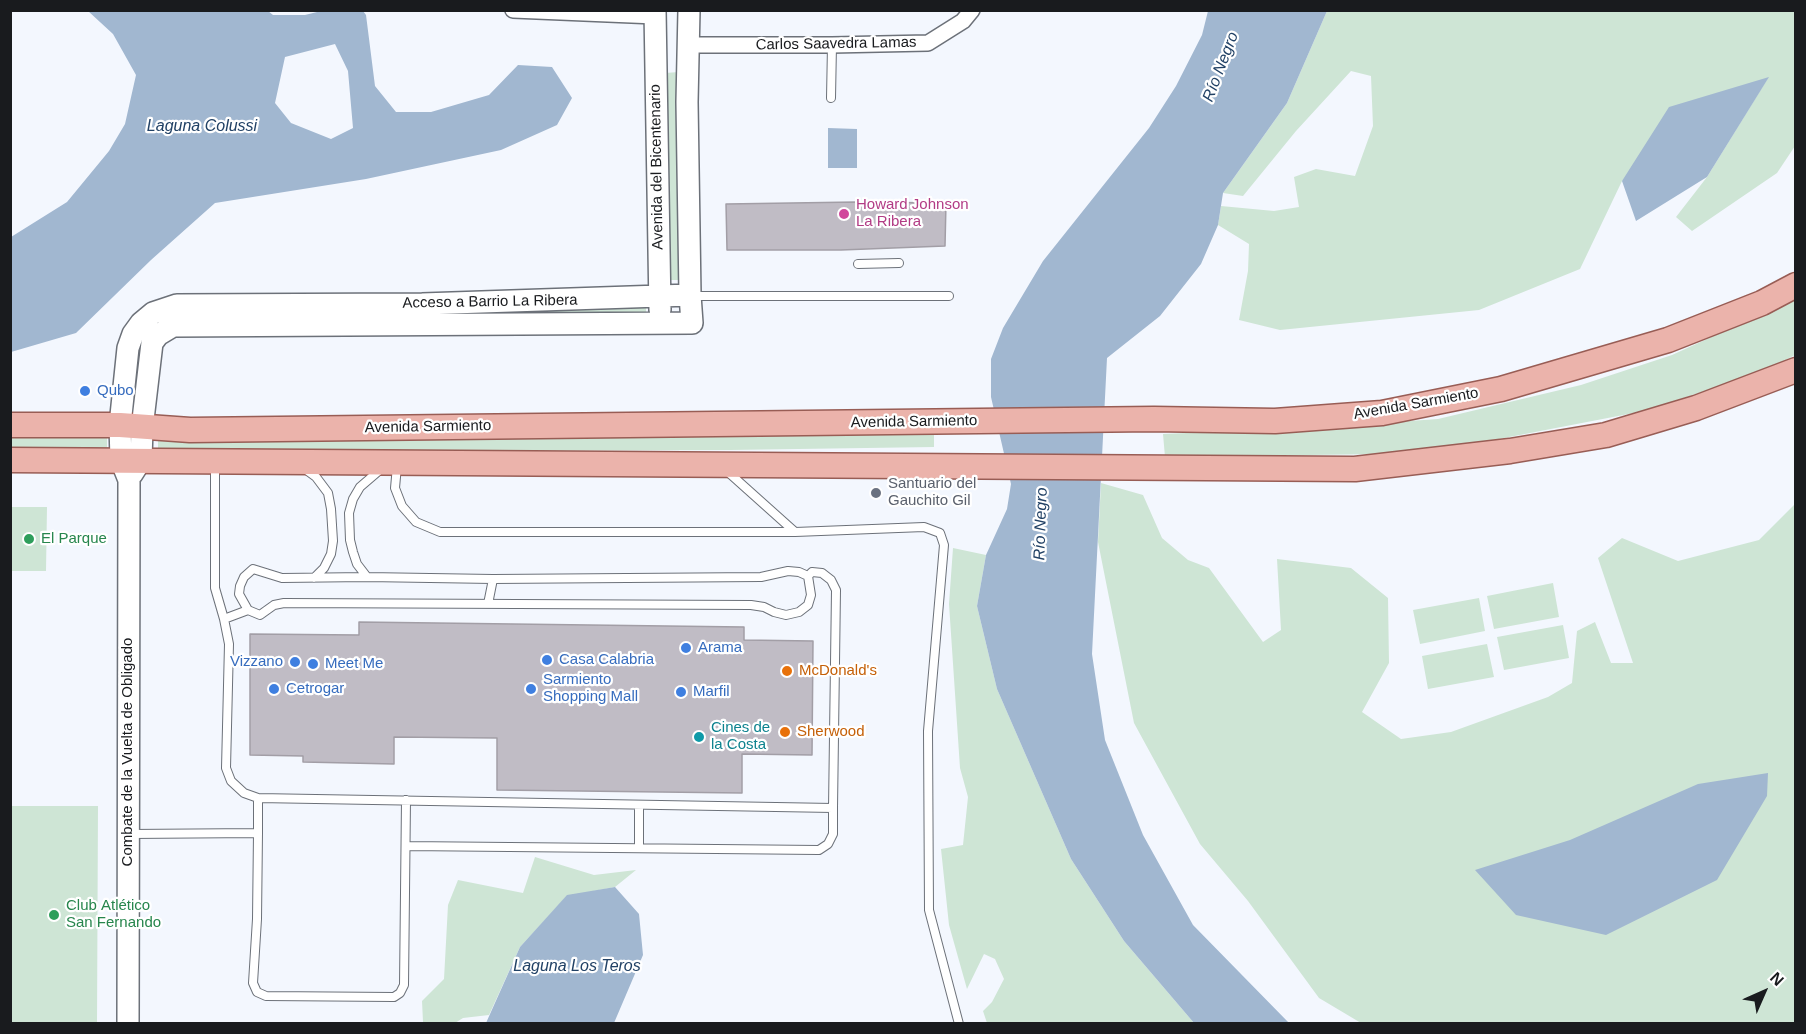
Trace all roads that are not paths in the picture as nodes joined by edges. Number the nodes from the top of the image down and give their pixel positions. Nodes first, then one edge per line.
1 (513, 10) edge
2 (972, 10) edge
3 (655, 13) edge
4 (689, 15) edge
5 (832, 45) junction
6 (689, 52) junction
7 (655, 62) junction
8 (831, 98) dead end
9 (899, 263) dead end
10 (858, 264) dead end
11 (1796, 285) edge
12 (690, 296) junction
13 (949, 296) dead end
14 (660, 297) junction
15 (422, 304) junction
16 (660, 323) junction
17 (426, 326) junction
18 (1796, 370) edge
19 (10, 425) edge
20 (131, 426) junction
21 (10, 460) edge
22 (214, 460) junction
23 (294, 460) junction
24 (395, 462) junction
25 (720, 465) junction
26 (130, 466) junction
27 (795, 532) junction
28 (808, 576) junction
29 (367, 577) junction
30 (314, 579) junction
31 (493, 579) junction
32 (488, 604) junction
33 (248, 610) junction
34 (224, 619) junction
35 (258, 798) junction
36 (406, 800) junction
37 (639, 805) junction
38 (833, 808) junction
39 (258, 833) junction
40 (128, 834) junction
41 (406, 846) junction
42 (639, 848) junction
43 (128, 1023) edge
44 (959, 1023) edge

1 - 3 street
2 - 5 street, Carlos Saavedra Lamas
3 - 4 street
3 - 7 street, Avenida del Bicentenario
4 - 6 street, Avenida del Bicentenario
5 - 6 street, Carlos Saavedra Lamas
5 - 8 lane
6 - 7 street
6 - 12 street, Avenida del Bicentenario
7 - 14 street, Avenida del Bicentenario
9 - 10 lane
11 - 20 main road, Avenida Sarmiento
12 - 13 lane, Acceso a Barrio La Ribera
12 - 14 street, Acceso a Barrio La Ribera
12 - 16 street, Avenida del Bicentenario
14 - 15 street, Acceso a Barrio La Ribera
14 - 16 street, Avenida del Bicentenario
15 - 17 street
15 - 20 street, Acceso a Barrio La Ribera
16 - 17 street
17 - 20 street
18 - 25 main road
19 - 20 main road, Avenida Sarmiento
20 - 26 street, Combate de la Vuelta de Obligado
21 - 26 main road
22 - 23 main road
22 - 26 main road
22 - 34 lane
23 - 24 main road
23 - 30 lane
24 - 25 main road
24 - 27 lane
24 - 29 lane
25 - 27 lane
26 - 40 street, Combate de la Vuelta de Obligado
27 - 44 lane
28 - 31 lane
28 - 32 lane
28 - 38 lane
29 - 30 lane
29 - 31 lane
30 - 33 lane
31 - 32 lane
32 - 33 lane
33 - 34 lane
34 - 35 lane
35 - 36 lane
35 - 39 lane
36 - 37 lane
36 - 41 lane
37 - 38 lane
37 - 42 lane
38 - 42 lane
39 - 40 lane
39 - 41 lane
40 - 43 street, Combate de la Vuelta de Obligado
41 - 42 lane

